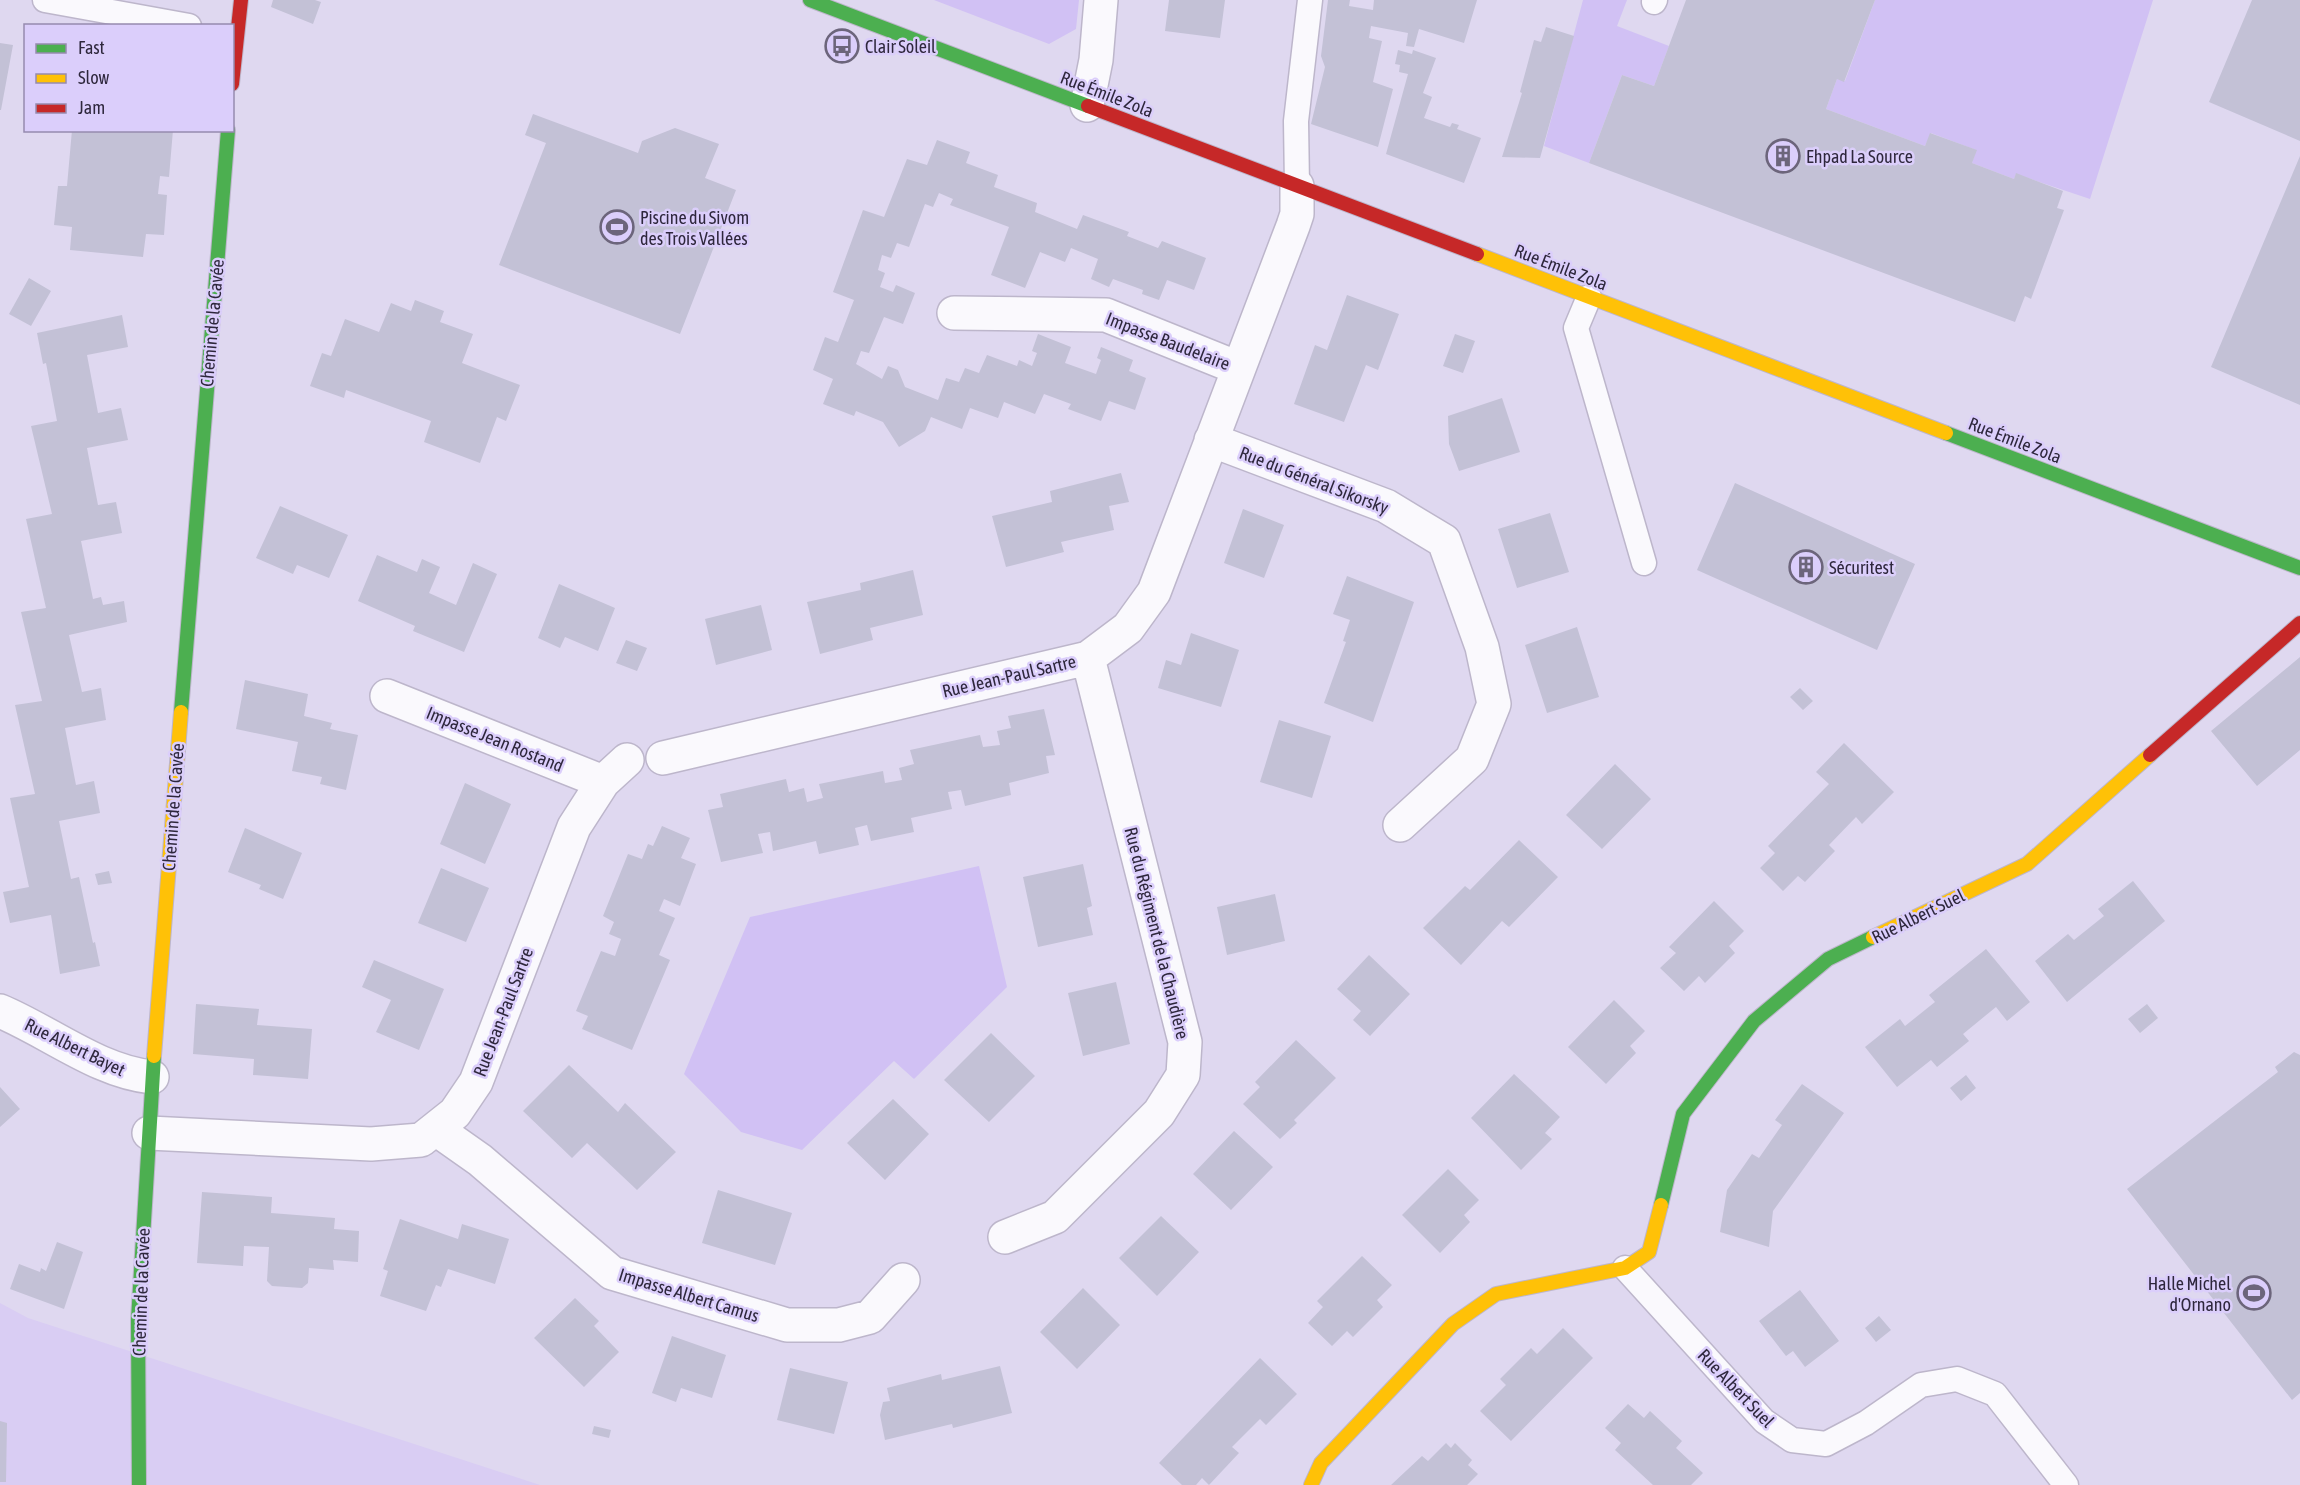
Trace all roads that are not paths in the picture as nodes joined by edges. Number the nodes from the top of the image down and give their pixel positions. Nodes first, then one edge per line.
1 (45, 0) edge
2 (241, 0) edge
3 (810, 0) edge
4 (1101, 0) edge
5 (1310, 0) edge
6 (178, 24) edge
7 (235, 34) edge
8 (234, 51) edge
9 (1087, 105) junction
10 (228, 132) edge
11 (1296, 186) junction
12 (1589, 297) junction
13 (954, 313) dead end
14 (1238, 368) junction
15 (1211, 440) junction
16 (1644, 563) dead end
17 (2300, 568) edge
18 (2300, 623) edge
19 (1088, 658) junction
20 (387, 696) dead end
21 (663, 758) dead end
22 (627, 760) dead end
23 (603, 782) junction
24 (1400, 825) dead end
25 (0, 1011) edge
26 (152, 1077) junction
27 (436, 1129) junction
28 (149, 1133) junction
29 (1005, 1237) dead end
30 (1625, 1268) junction
31 (903, 1280) dead end
32 (139, 1485) edge
33 (1311, 1485) edge
34 (2066, 1485) edge

1 - 6 lane
2 - 7 street
3 - 9 street, Rue Émile Zola
4 - 9 street
5 - 11 lane
7 - 8 street
9 - 11 street, Rue Émile Zola
10 - 26 street, Chemin de la Cavée
11 - 12 street, Rue Émile Zola
11 - 14 street, Rue Jean-Paul Sartre
12 - 16 lane
12 - 17 street, Rue Émile Zola
13 - 14 street, Impasse Baudelaire
14 - 15 street, Rue Jean-Paul Sartre
15 - 19 street, Rue Jean-Paul Sartre
15 - 24 street, Rue du Général Sikorsky
18 - 30 street, Rue Albert Suel
19 - 21 street, Rue Jean-Paul Sartre
19 - 29 street, Rue du Régiment de la Chaudière
20 - 23 street, Impasse Jean Rostand
22 - 23 street, Rue Jean-Paul Sartre
23 - 27 street, Rue Jean-Paul Sartre
25 - 26 street, Rue Albert Bayet
26 - 28 street, Chemin de la Cavée
27 - 28 street, Rue Jean-Paul Sartre
27 - 31 street, Impasse Albert Camus
28 - 32 street, Chemin de la Cavée
30 - 33 street, Rue Albert Suel
30 - 34 lane, Rue Albert Suel

